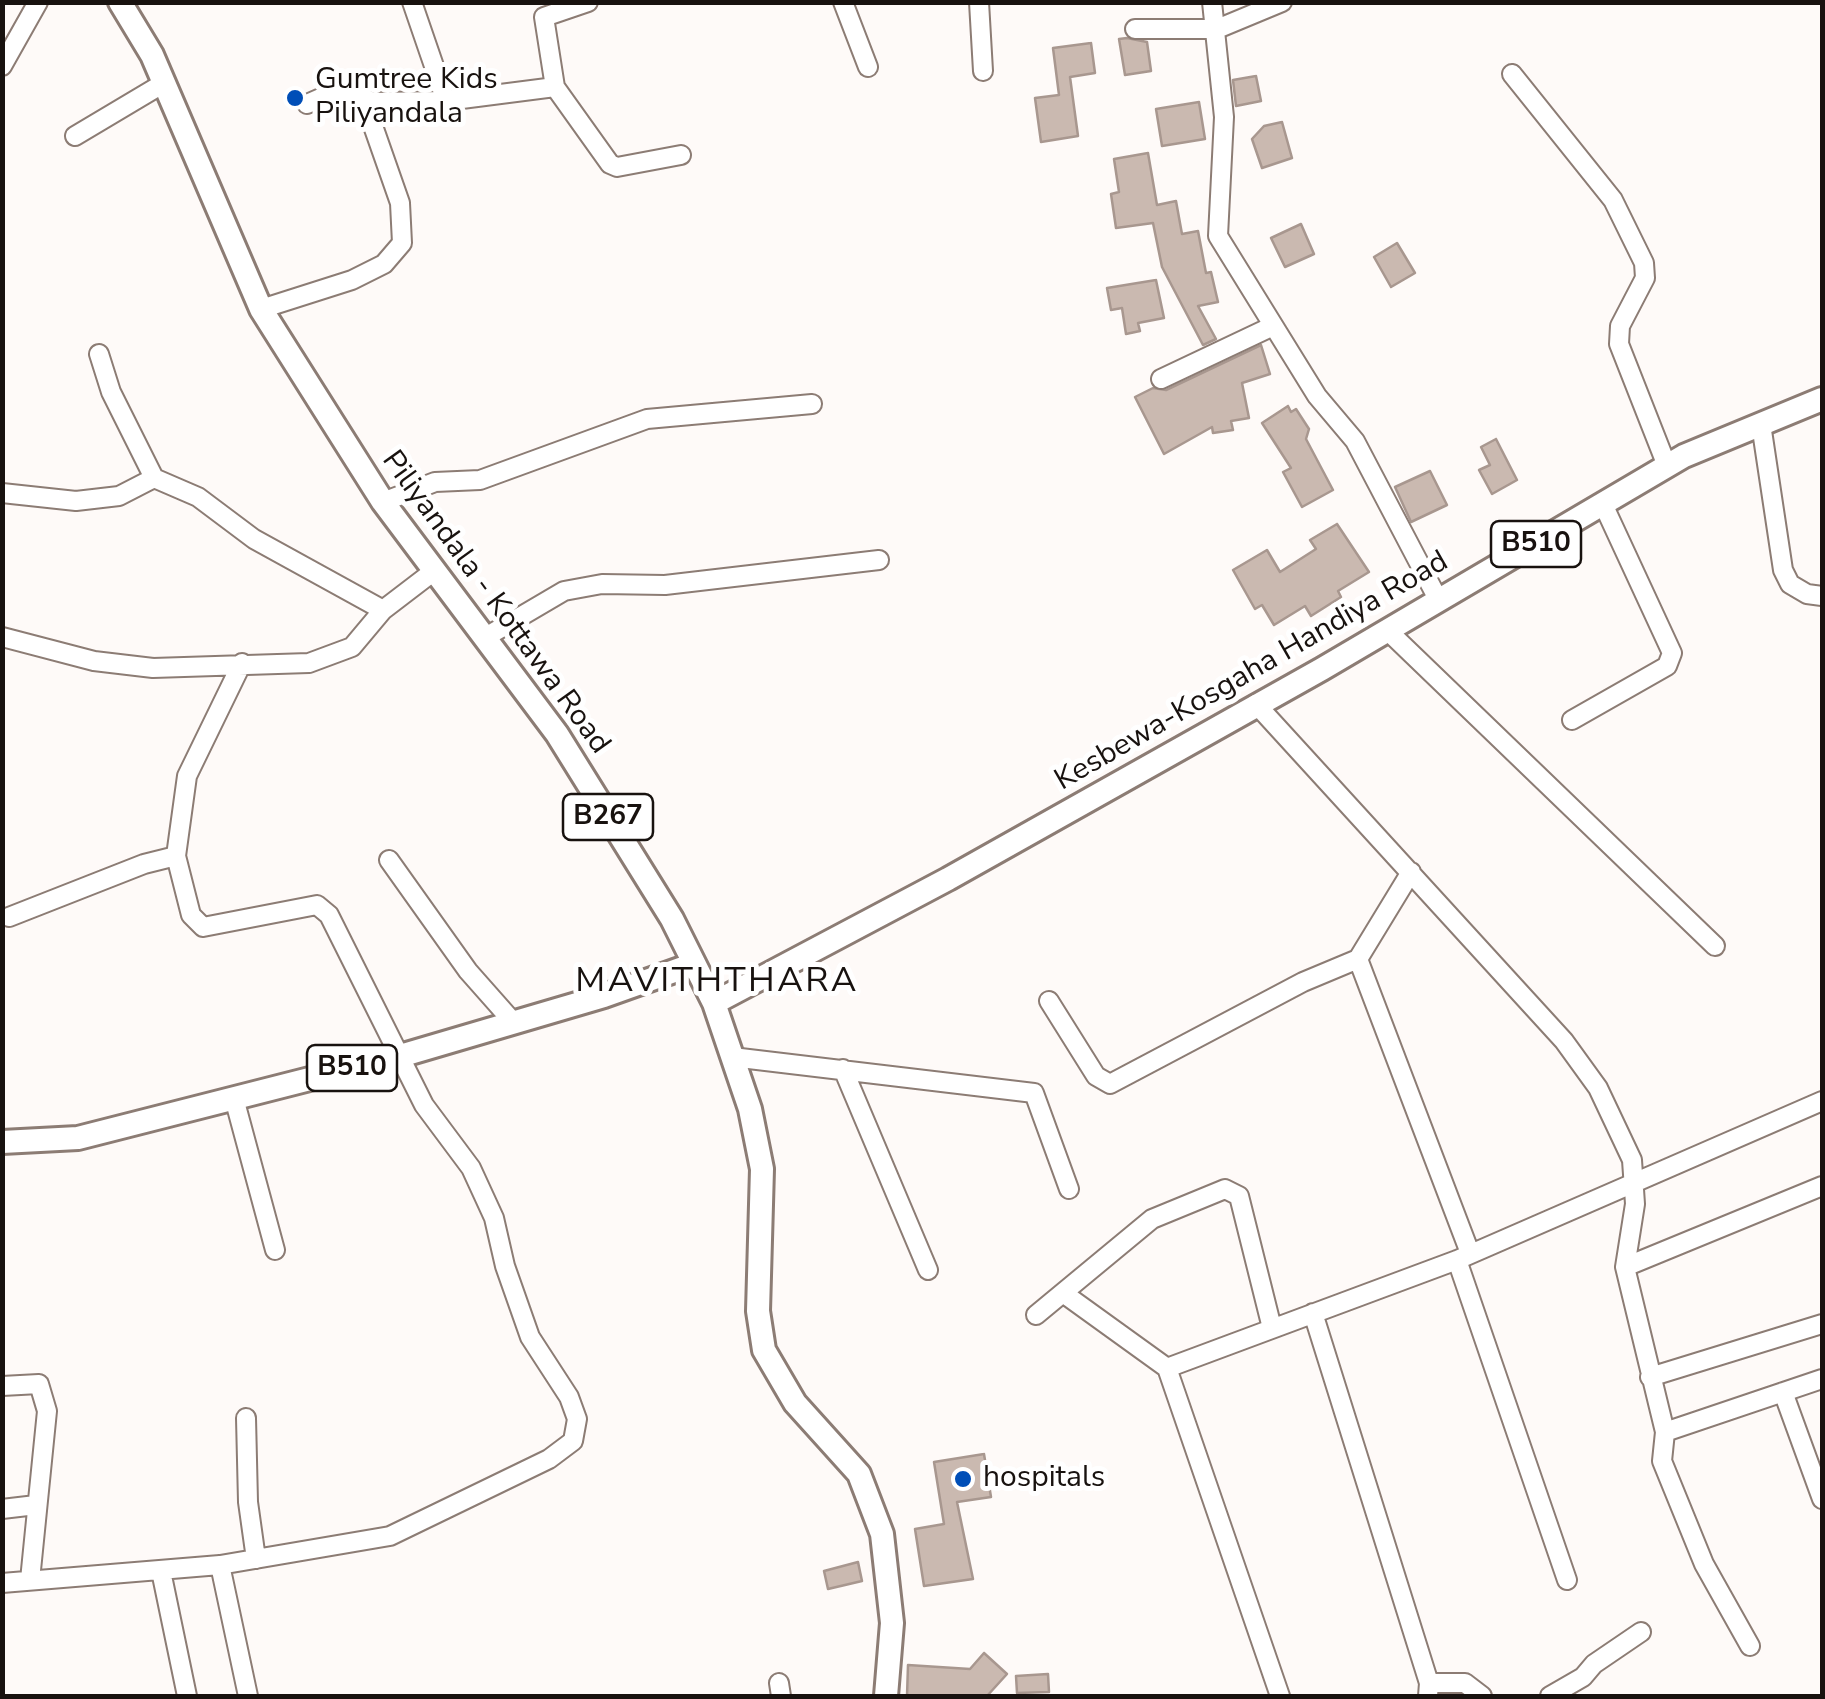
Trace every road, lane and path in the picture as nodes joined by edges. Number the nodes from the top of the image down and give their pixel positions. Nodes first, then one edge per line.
1 (38, 2) edge
2 (120, 2) edge
3 (412, 2) edge
4 (588, 2) edge
5 (842, 2) edge
6 (979, 2) edge
7 (1212, 2) edge
8 (1282, 2) edge
9 (543, 10) edge
10 (1134, 29) dead end
11 (1217, 30) junction
12 (2, 66) edge
13 (868, 67) dead end
14 (983, 72) dead end
15 (1512, 74) dead end
16 (164, 83) junction
17 (555, 87) junction
18 (446, 101) junction
19 (374, 102) junction
20 (308, 104) dead end
21 (75, 136) dead end
22 (681, 155) dead end
23 (261, 309) junction
24 (1274, 326) junction
25 (99, 354) dead end
26 (1162, 379) dead end
27 (1822, 399) edge
28 (812, 404) dead end
29 (1761, 424) junction
30 (1667, 466) junction
31 (154, 478) junction
32 (2, 493) edge
33 (383, 502) junction
34 (1603, 504) junction
35 (879, 560) dead end
36 (434, 571) junction
37 (1822, 596) edge
38 (1439, 601) junction
39 (383, 610) junction
40 (1387, 630) junction
41 (2, 637) edge
42 (484, 638) junction
43 (242, 663) junction
44 (1256, 704) junction
45 (1572, 720) dead end
46 (176, 856) junction
47 (390, 860) dead end
48 (1411, 872) junction
49 (9, 917) dead end
50 (1715, 946) dead end
51 (1358, 959) junction
52 (694, 964) junction
53 (1049, 1001) dead end
54 (714, 1003) junction
55 (514, 1023) junction
56 (400, 1056) junction
57 (732, 1057) junction
58 (844, 1069) junction
59 (234, 1098) junction
60 (1822, 1102) edge
61 (2, 1142) edge
62 (1634, 1181) junction
63 (1822, 1186) edge
64 (1070, 1189) dead end
65 (275, 1250) dead end
66 (1464, 1256) junction
67 (1624, 1266) junction
68 (928, 1270) dead end
69 (1063, 1293) junction
70 (1313, 1313) junction
71 (1036, 1316) dead end
72 (1822, 1324) edge
73 (1272, 1328) junction
74 (1167, 1368) junction
75 (1650, 1377) junction
76 (1822, 1378) edge
77 (2, 1386) edge
78 (1783, 1392) junction
79 (246, 1418) dead end
80 (1664, 1432) junction
81 (1822, 1499) edge
82 (36, 1505) junction
83 (2, 1509) edge
84 (256, 1559) junction
85 (220, 1565) junction
86 (161, 1570) junction
87 (30, 1580) junction
88 (1567, 1580) dead end
89 (2, 1583) edge
90 (1642, 1632) dead end
91 (1750, 1646) dead end
92 (1428, 1690) edge
93 (187, 1696) edge
94 (248, 1696) edge
95 (886, 1696) edge
96 (1280, 1696) edge
97 (1482, 1696) edge
98 (1550, 1696) edge

1 - 12 street
2 - 16 main road, Piliyandala - Kottawa Road / B267
3 - 18 street
4 - 9 street
5 - 13 street
6 - 14 street
7 - 11 street
8 - 11 street
9 - 17 street
10 - 11 street
11 - 24 street
15 - 30 street
16 - 21 street
16 - 23 main road, Piliyandala - Kottawa Road / B267
17 - 18 street
17 - 22 street
18 - 19 street
19 - 20 street
19 - 23 street
23 - 33 main road, Piliyandala - Kottawa Road / B267
24 - 26 street
24 - 38 street
25 - 31 street
27 - 29 main road, Kesbewa-Kosgaha Handiya Road / B510
28 - 33 street
29 - 30 main road, Kesbewa-Kosgaha Handiya Road / B510
29 - 37 street
30 - 34 main road, Kesbewa-Kosgaha Handiya Road / B510
31 - 32 street
31 - 39 street
33 - 36 main road, Piliyandala - Kottawa Road / B267
34 - 38 main road, Kesbewa-Kosgaha Handiya Road / B510
34 - 45 street
35 - 42 street
36 - 39 street
36 - 42 main road, Piliyandala - Kottawa Road / B267
38 - 40 main road, Kesbewa-Kosgaha Handiya Road / B510
39 - 43 street
40 - 44 main road, Kesbewa-Kosgaha Handiya Road / B510
40 - 50 street
41 - 43 street
42 - 52 main road, Piliyandala - Kottawa Road / B267
43 - 46 street
44 - 48 street
44 - 54 main road, Kesbewa-Kosgaha Handiya Road / B510
46 - 49 street
46 - 56 street
47 - 55 street
48 - 51 street
48 - 62 street
51 - 53 street
51 - 66 street
52 - 54 main road, Piliyandala - Kottawa Road / B267
52 - 55 main road, B510
54 - 57 main road, Piliyandala - Kottawa Road / B267
55 - 56 main road, B510
56 - 59 main road, B510
56 - 84 street
57 - 58 street
57 - 95 main road, Piliyandala - Kottawa Road / B267
58 - 64 street
58 - 68 street
59 - 61 main road, B510
59 - 65 street
60 - 62 street
62 - 66 street
62 - 67 street
63 - 67 street
66 - 70 street
66 - 88 street
67 - 75 street
69 - 71 street
69 - 73 street
69 - 74 street
70 - 73 street
70 - 92 street
72 - 75 street
73 - 74 street
74 - 96 street
75 - 80 street
76 - 78 street
77 - 82 street
78 - 80 street
78 - 81 street
79 - 84 street
80 - 91 street
82 - 83 street
82 - 87 street
84 - 85 street
85 - 86 street
85 - 94 street
86 - 87 street
86 - 93 street
87 - 89 street
90 - 98 street
92 - 97 street

